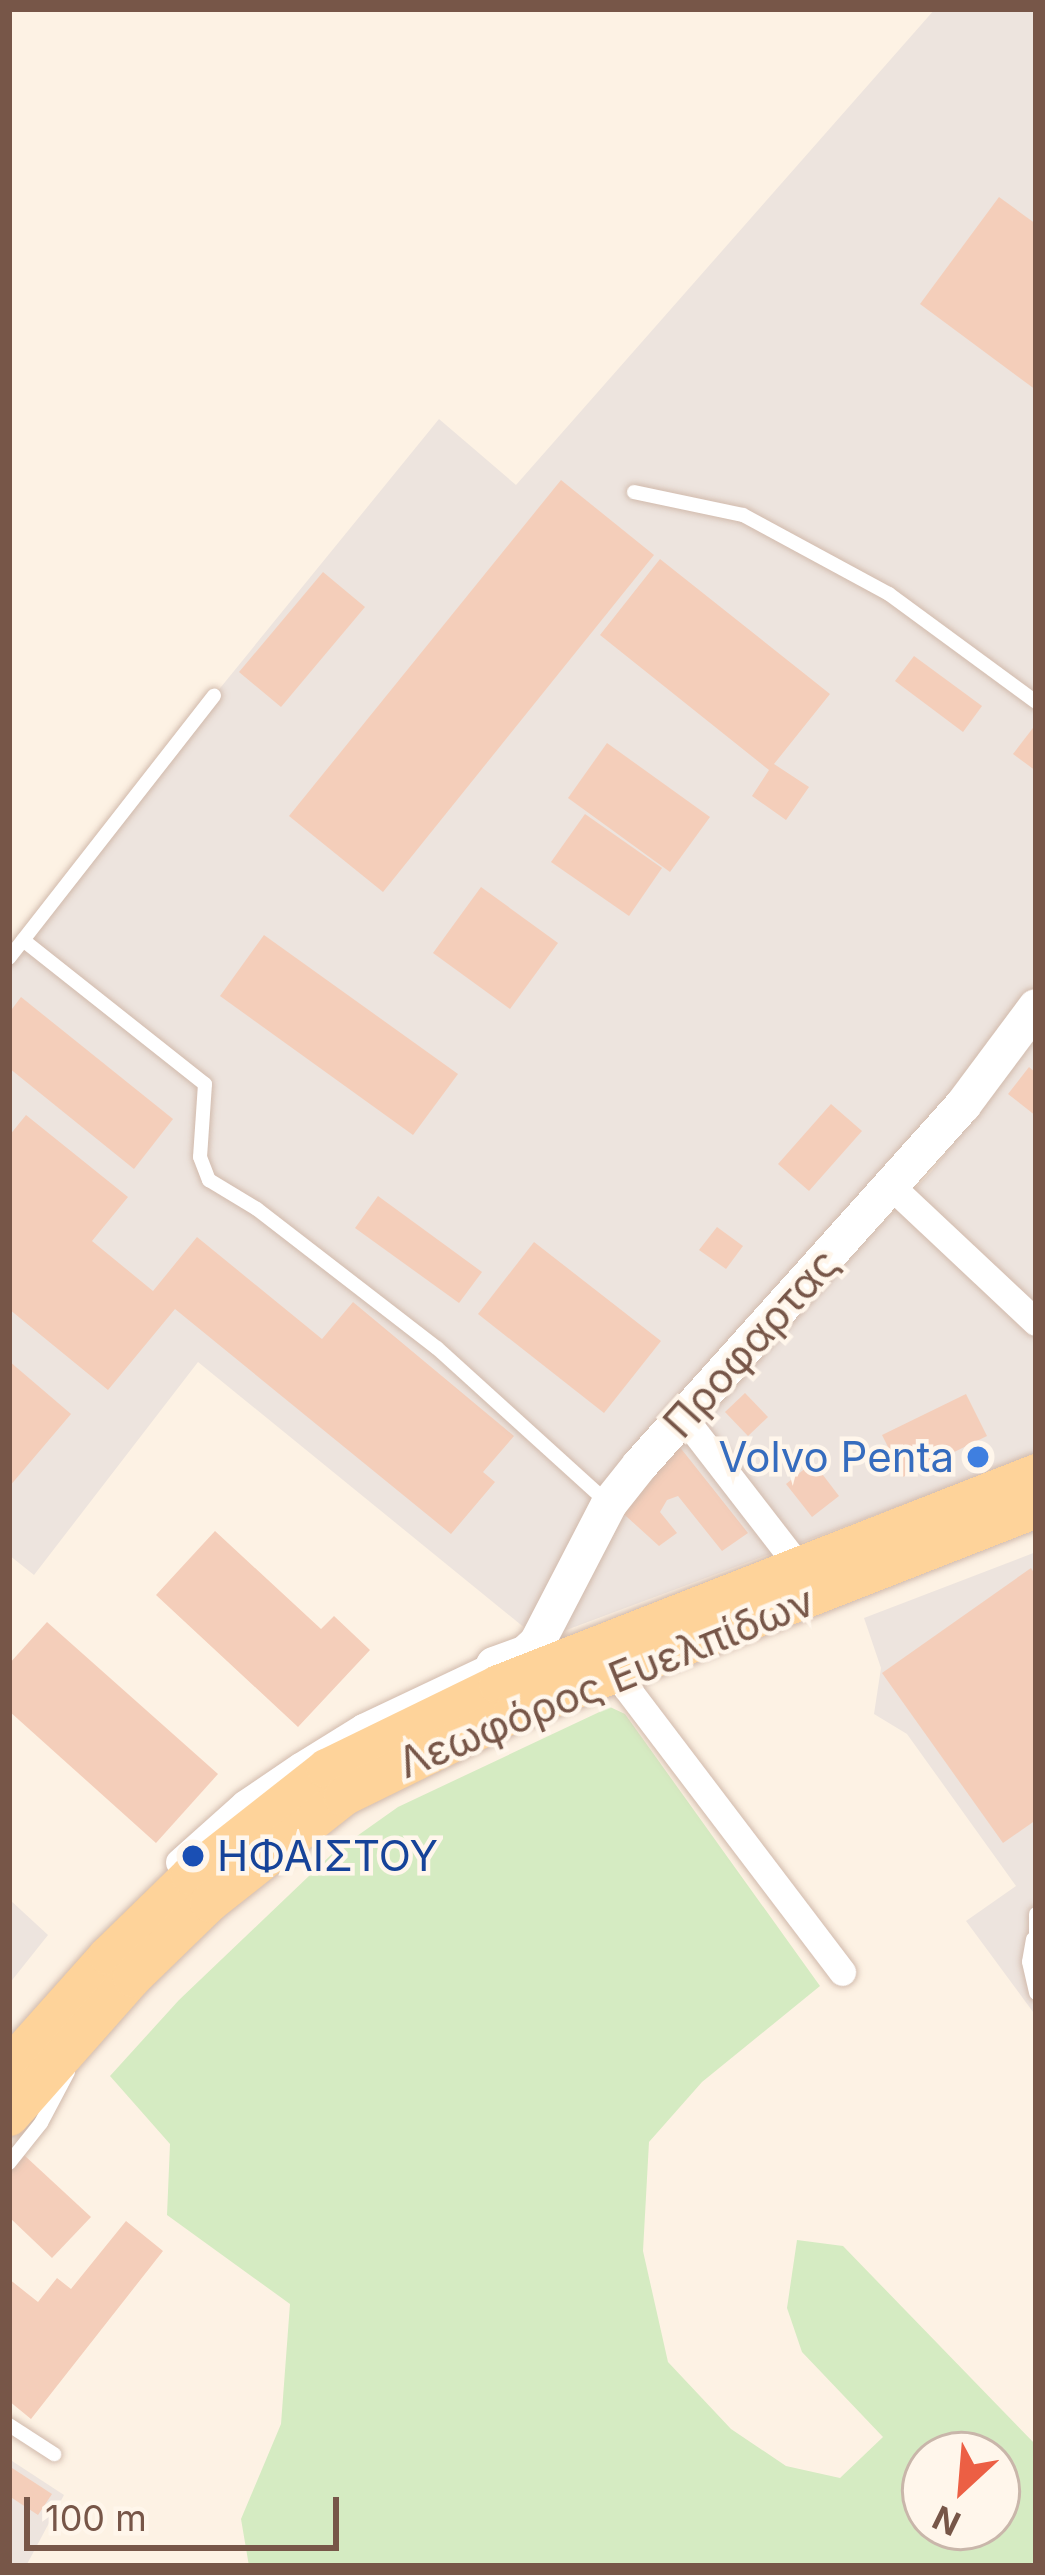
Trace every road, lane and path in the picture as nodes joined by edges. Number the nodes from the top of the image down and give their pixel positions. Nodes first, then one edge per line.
1 (634, 492) dead end
2 (214, 696) dead end
3 (1036, 702) edge
4 (23, 940) junction
5 (9, 958) edge
6 (1036, 1007) edge
7 (892, 1186) junction
8 (1036, 1322) edge
9 (684, 1418) junction
10 (609, 1504) junction
11 (1034, 1504) edge
12 (800, 1568) junction
13 (616, 1674) junction
14 (496, 1675) junction
15 (1036, 1914) edge
16 (1035, 1941) edge
17 (842, 1972) dead end
18 (1036, 1993) edge
19 (80, 1994) junction
20 (9, 2038) edge
21 (9, 2066) edge
22 (9, 2116) edge
23 (9, 2163) edge
24 (9, 2425) edge
25 (54, 2454) dead end

1 - 3 lane
2 - 4 lane
4 - 5 lane
4 - 10 lane
6 - 7 street, Προφαρτας
7 - 8 street
7 - 9 street, Προφαρτας
9 - 10 street, Προφαρτας
9 - 12 street
10 - 14 street, Προφαρτας
11 - 12 main road, Λεωφόρος Ευελπίδων
11 - 13 main road, Λεωφόρος Ευελπίδων
12 - 14 main road, Λεωφόρος Ευελπίδων
13 - 17 street
13 - 19 main road, Λεωφόρος Ευελπίδων
14 - 19 main road, Λεωφόρος Ευελπίδων
15 - 16 lane
16 - 18 lane
19 - 20 street
19 - 21 main road, Λεωφόρος Ευελπίδων
19 - 22 main road, Λεωφόρος Ευελπίδων
19 - 23 lane
24 - 25 lane

